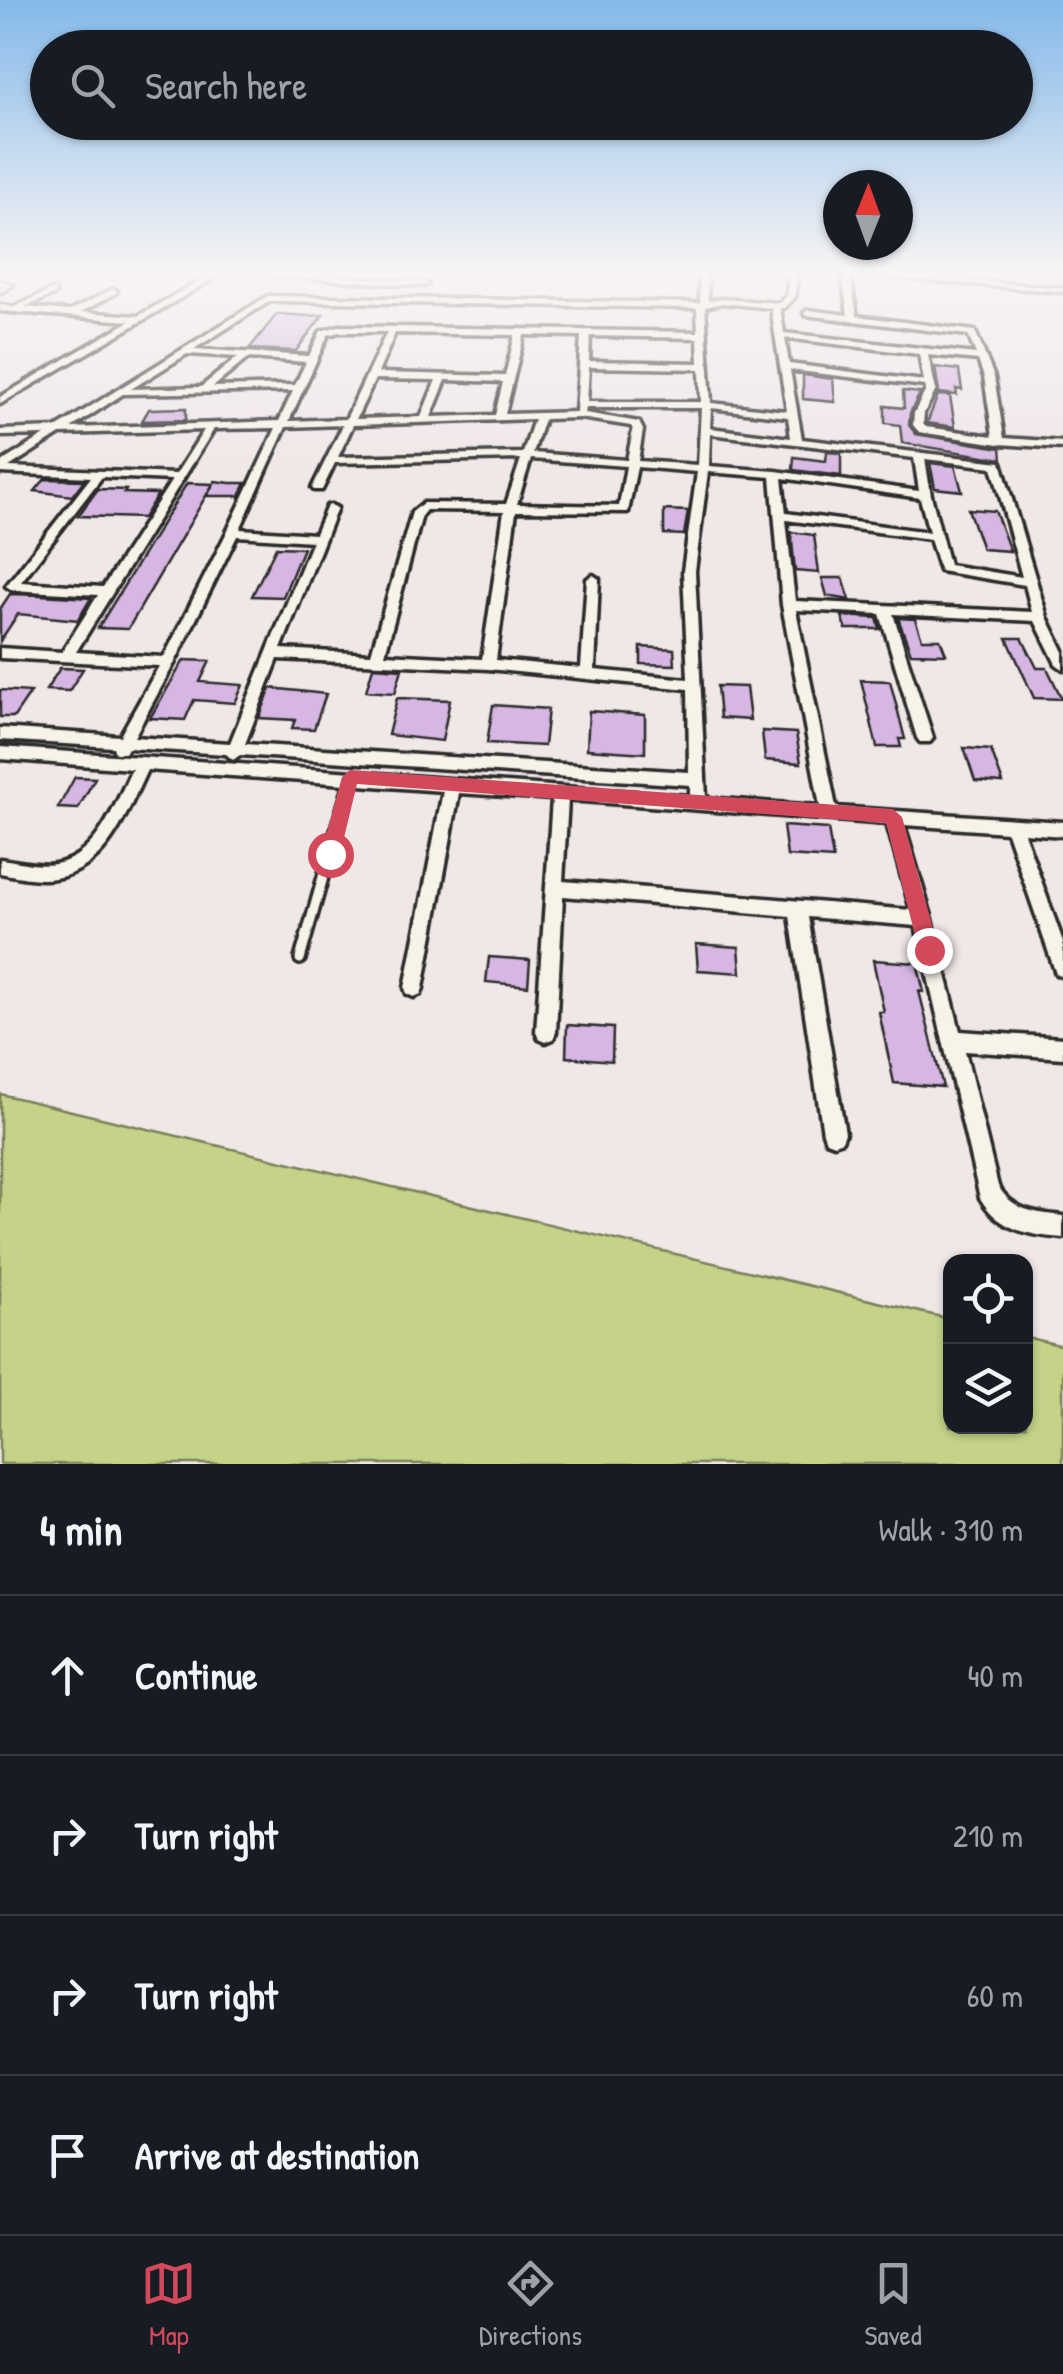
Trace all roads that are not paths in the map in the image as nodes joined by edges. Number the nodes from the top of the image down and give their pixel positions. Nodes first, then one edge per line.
1 (97, 343) edge
2 (197, 343) edge
3 (319, 343) edge
4 (386, 343) edge
5 (517, 343) edge
6 (585, 343) edge
7 (702, 343) edge
8 (779, 343) edge
9 (849, 343) edge
10 (978, 343) edge
11 (187, 350) junction
12 (924, 352) junction
13 (246, 356) junction
14 (983, 358) junction
15 (310, 359) junction
16 (584, 364) junction
17 (703, 366) junction
18 (783, 366) junction
19 (372, 376) junction
20 (442, 378) junction
21 (509, 379) junction
22 (929, 384) junction
23 (298, 388) junction
24 (204, 390) junction
25 (122, 392) junction
26 (0, 400) edge
27 (706, 405) junction
28 (581, 410) junction
29 (790, 414) junction
30 (540, 417) junction
31 (499, 419) junction
32 (424, 420) junction
33 (347, 422) junction
34 (284, 425) junction
35 (210, 428) junction
36 (705, 430) junction
37 (58, 432) junction
38 (0, 433) edge
39 (797, 442) junction
40 (1000, 442) junction
41 (1063, 445) edge
42 (528, 456) junction
43 (919, 456) junction
44 (333, 460) junction
45 (633, 466) junction
46 (0, 469) edge
47 (703, 470) junction
48 (776, 474) junction
49 (98, 475) junction
50 (178, 477) junction
51 (318, 488) dead end
52 (925, 494) junction
53 (511, 505) junction
54 (330, 508) dead end
55 (780, 516) junction
56 (233, 532) junction
57 (934, 536) junction
58 (319, 538) junction
59 (593, 579) dead end
60 (1030, 582) junction
61 (6, 586) edge
62 (107, 592) junction
63 (0, 602) edge
64 (789, 605) junction
65 (886, 610) junction
66 (1040, 617) junction
67 (1057, 642) edge
68 (0, 653) edge
69 (276, 654) junction
70 (66, 657) junction
71 (377, 658) junction
72 (168, 662) junction
73 (488, 664) junction
74 (1063, 664) edge
75 (588, 672) junction
76 (695, 684) junction
77 (0, 734) edge
78 (925, 738) dead end
79 (124, 742) junction
80 (236, 748) junction
81 (0, 753) edge
82 (113, 761) junction
83 (142, 762) junction
84 (229, 767) junction
85 (590, 772) junction
86 (350, 777) junction
87 (697, 778) junction
88 (452, 785) junction
89 (560, 792) junction
90 (590, 794) junction
91 (698, 803) junction
92 (829, 814) junction
93 (893, 817) junction
94 (1013, 826) junction
95 (1063, 829) edge
96 (0, 866) edge
97 (554, 888) junction
98 (798, 910) junction
99 (922, 919) junction
100 (1056, 928) edge
101 (300, 959) dead end
102 (1063, 968) edge
103 (414, 988) dead end
104 (546, 1032) dead end
105 (951, 1040) junction
106 (1063, 1048) edge
107 (834, 1133) dead end
108 (1063, 1228) edge

1 - 26 street
2 - 11 street
3 - 15 street
4 - 19 street
5 - 21 street
6 - 16 street
7 - 17 street
8 - 18 street
9 - 12 street
10 - 14 street
11 - 13 street
11 - 25 street
12 - 14 street
12 - 22 street
13 - 15 street
13 - 24 street
14 - 40 street
15 - 23 street
16 - 17 street
16 - 28 street
17 - 27 street
18 - 22 street
18 - 29 street
19 - 20 street
19 - 33 street
20 - 21 street
20 - 32 street
21 - 31 street
22 - 40 street
23 - 24 street
23 - 34 street
24 - 25 street
25 - 37 street
27 - 28 street
27 - 29 street
27 - 36 street
28 - 30 street
28 - 45 street
29 - 39 street
30 - 31 street
30 - 42 street
31 - 32 street
32 - 33 street
33 - 34 street
33 - 44 street
34 - 35 street
34 - 56 street
35 - 37 street
35 - 50 street
36 - 39 street
36 - 47 street
37 - 38 street
37 - 46 street
39 - 43 street
40 - 41 street
42 - 44 street
42 - 45 street
42 - 53 street
43 - 52 street
43 - 60 street
44 - 51 street
45 - 47 street
45 - 53 street
46 - 49 street
47 - 48 street
47 - 76 street
48 - 52 street
48 - 55 street
49 - 50 street
49 - 61 street
50 - 62 street
52 - 57 street
53 - 71 street
53 - 73 street
54 - 58 street
55 - 57 street
55 - 64 street
56 - 58 street
56 - 72 street
57 - 60 street
58 - 69 street
59 - 75 street
60 - 66 street
61 - 62 street
61 - 63 street
62 - 70 street
64 - 65 street
64 - 92 street
65 - 66 street
65 - 78 street
66 - 67 street
67 - 74 street
68 - 70 street
69 - 71 street
69 - 80 street
70 - 72 street
71 - 73 street
72 - 79 street
73 - 75 street
75 - 76 street
76 - 87 street
77 - 79 street
79 - 80 street
79 - 82 street
80 - 84 street
80 - 85 street
81 - 82 street
82 - 83 street
83 - 84 street
83 - 96 street
84 - 86 street
85 - 87 street
85 - 90 street
86 - 88 street
86 - 101 lane
87 - 91 street
88 - 89 street
88 - 103 street
89 - 90 street
89 - 97 street
90 - 91 street
91 - 92 street
92 - 93 street
93 - 94 street
93 - 99 street
94 - 95 street
94 - 100 street
97 - 98 street
97 - 104 street
98 - 99 street
98 - 107 street
99 - 105 street
100 - 102 street
105 - 106 street
105 - 108 street

